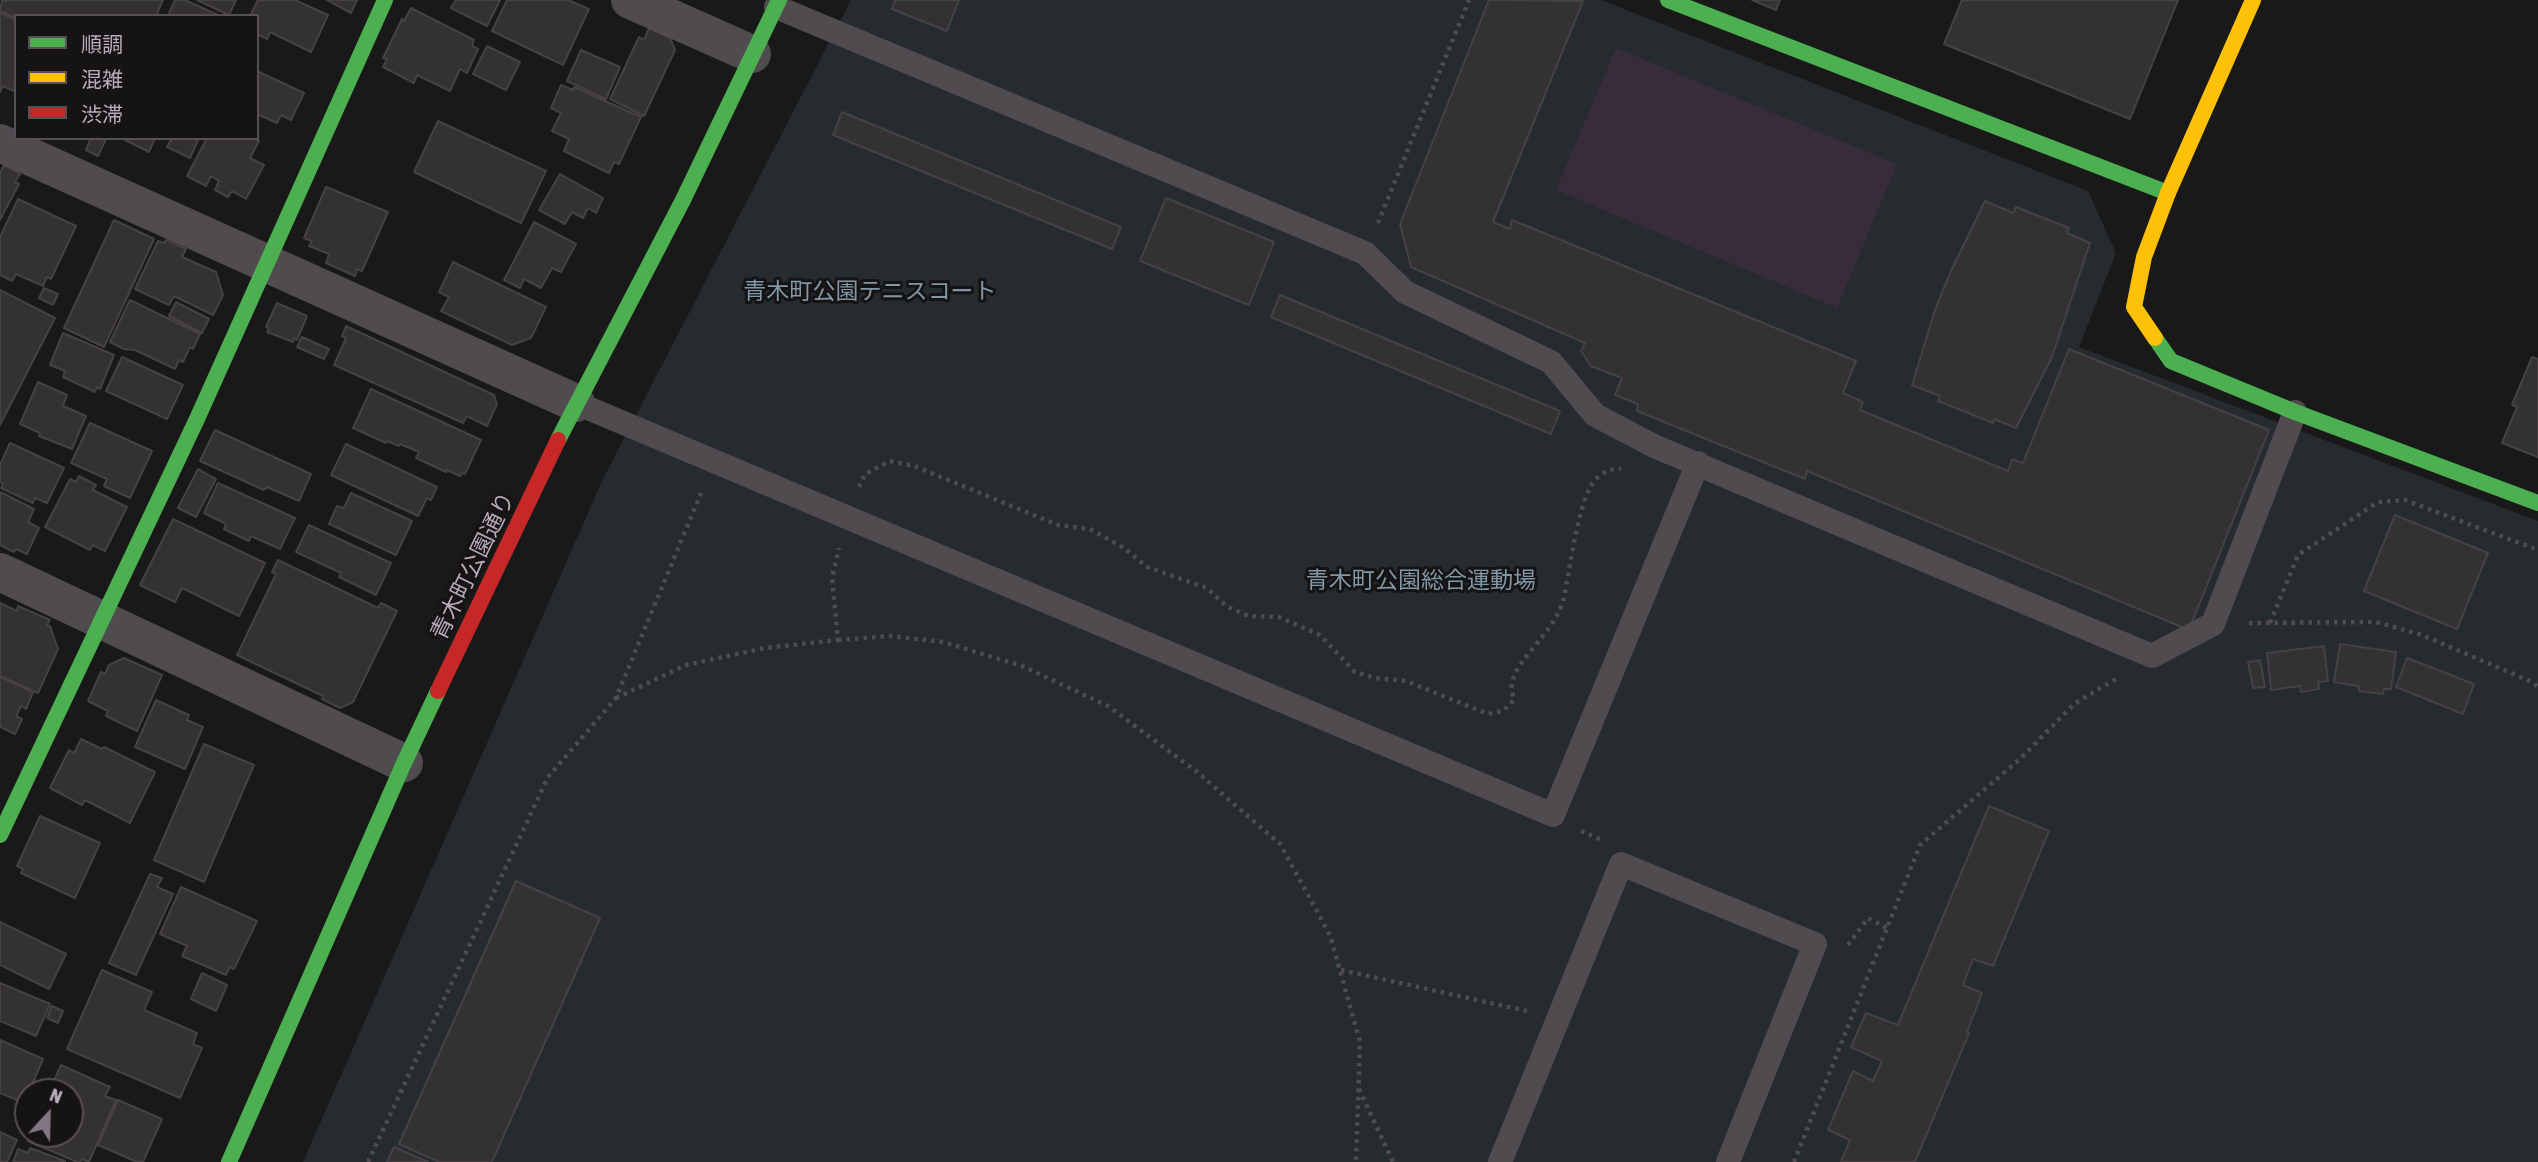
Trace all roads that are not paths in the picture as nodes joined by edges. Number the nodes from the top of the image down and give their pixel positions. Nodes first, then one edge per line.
1 (386, 0) edge
2 (630, 0) edge
3 (1668, 0) edge
4 (2253, 0) edge
5 (777, 4) edge
6 (752, 54) junction
7 (0, 143) edge
8 (2168, 193) junction
9 (270, 266) junction
10 (576, 402) junction
11 (2295, 412) junction
12 (1698, 463) junction
13 (2538, 503) edge
14 (0, 572) edge
15 (105, 621) junction
16 (404, 763) junction
17 (0, 835) edge
18 (229, 1162) edge
19 (1500, 1162) edge
20 (1728, 1162) edge

1 - 9 street
2 - 6 street
3 - 8 street
4 - 8 street
5 - 6 street, 青木町公園通り
5 - 12 lane
6 - 10 street, 青木町公園通り
7 - 9 street
8 - 11 street
9 - 10 street
9 - 15 street
10 - 12 lane
10 - 16 street, 青木町公園通り
11 - 12 lane
11 - 13 street
14 - 15 street
15 - 16 street
15 - 17 street
16 - 18 street, 青木町公園通り
19 - 20 lane

